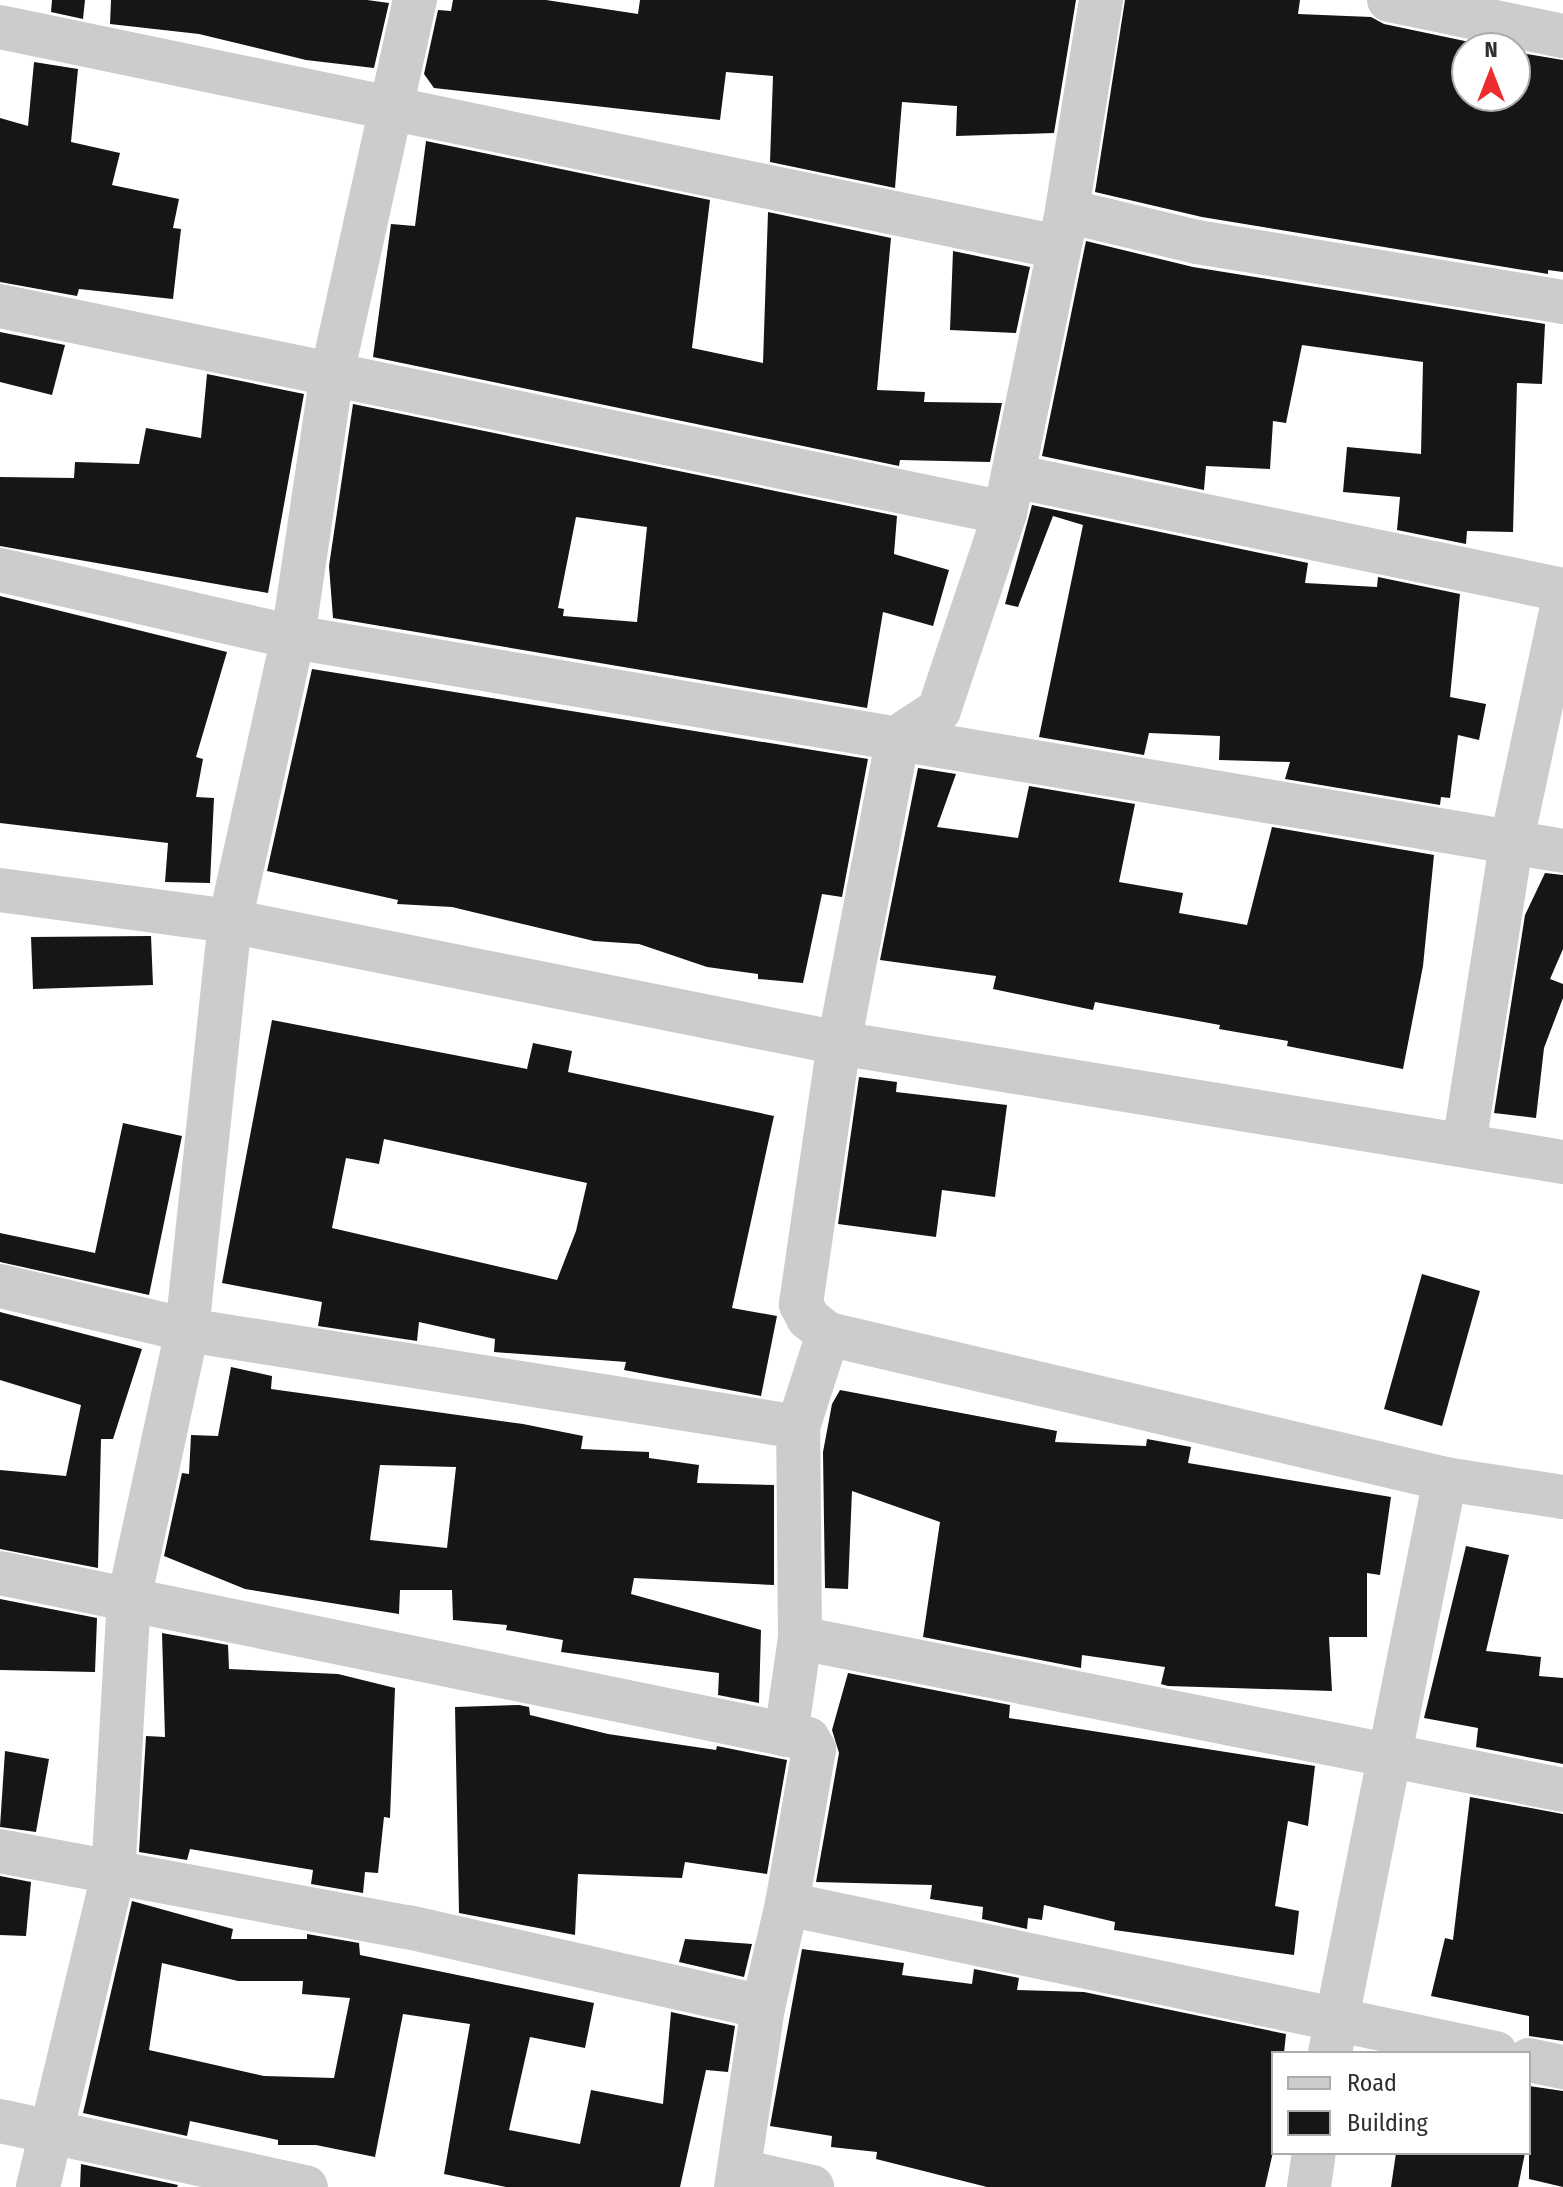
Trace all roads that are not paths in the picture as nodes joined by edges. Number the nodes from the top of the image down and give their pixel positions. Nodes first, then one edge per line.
1 (415, 0) edge
2 (1101, 0) edge
3 (1389, 0) edge
4 (0, 27) edge
5 (1563, 36) edge
6 (390, 112) junction
7 (1062, 229) junction
8 (1563, 302) edge
9 (0, 306) edge
10 (332, 374) junction
11 (1009, 495) junction
12 (0, 570) edge
13 (1563, 590) edge
14 (1563, 602) edge
15 (293, 637) junction
16 (898, 737) junction
17 (1512, 840) junction
18 (1563, 851) edge
19 (0, 890) edge
20 (230, 921) junction
21 (839, 1043) junction
22 (1464, 1145) junction
23 (1563, 1162) edge
24 (0, 1286) edge
25 (187, 1330) junction
26 (828, 1334) junction
27 (798, 1427) junction
28 (1445, 1479) junction
29 (1563, 1497) edge
30 (0, 1573) edge
31 (129, 1599) junction
32 (800, 1638) junction
33 (786, 1735) junction
34 (1392, 1754) junction
35 (1563, 1790) edge
36 (0, 1851) edge
37 (113, 1875) junction
38 (787, 1904) junction
39 (763, 2007) junction
40 (1333, 2037) edge
41 (1476, 2051) edge
42 (1531, 2060) edge
43 (1563, 2067) edge
44 (0, 2121) edge
45 (49, 2132) junction
46 (1314, 2155) edge
47 (738, 2179) edge
48 (38, 2187) edge
49 (306, 2187) edge
50 (812, 2187) edge
51 (1309, 2187) edge

1 - 6 street
2 - 7 street
3 - 5 street
4 - 6 street
6 - 7 street
6 - 10 street
7 - 8 street
7 - 11 street
9 - 10 street
10 - 11 street
10 - 15 street
11 - 13 street
11 - 16 street
12 - 15 street
14 - 17 street
15 - 16 street
15 - 20 street
16 - 17 street
16 - 21 street
17 - 18 street
17 - 22 street
19 - 20 street
20 - 21 street
20 - 25 street
21 - 22 street
21 - 26 street
22 - 23 street
24 - 25 street
25 - 27 street
25 - 31 street
26 - 27 street
26 - 28 street
27 - 32 street
28 - 29 street
28 - 34 street
30 - 31 street
31 - 33 street
31 - 37 street
32 - 33 street
32 - 34 street
33 - 38 street
34 - 35 street
34 - 40 street
36 - 37 street
37 - 39 street
37 - 45 street
38 - 39 street
38 - 40 street
39 - 47 street
40 - 41 street
42 - 43 street
44 - 45 street
45 - 48 street
45 - 49 street
46 - 51 street
47 - 50 street

